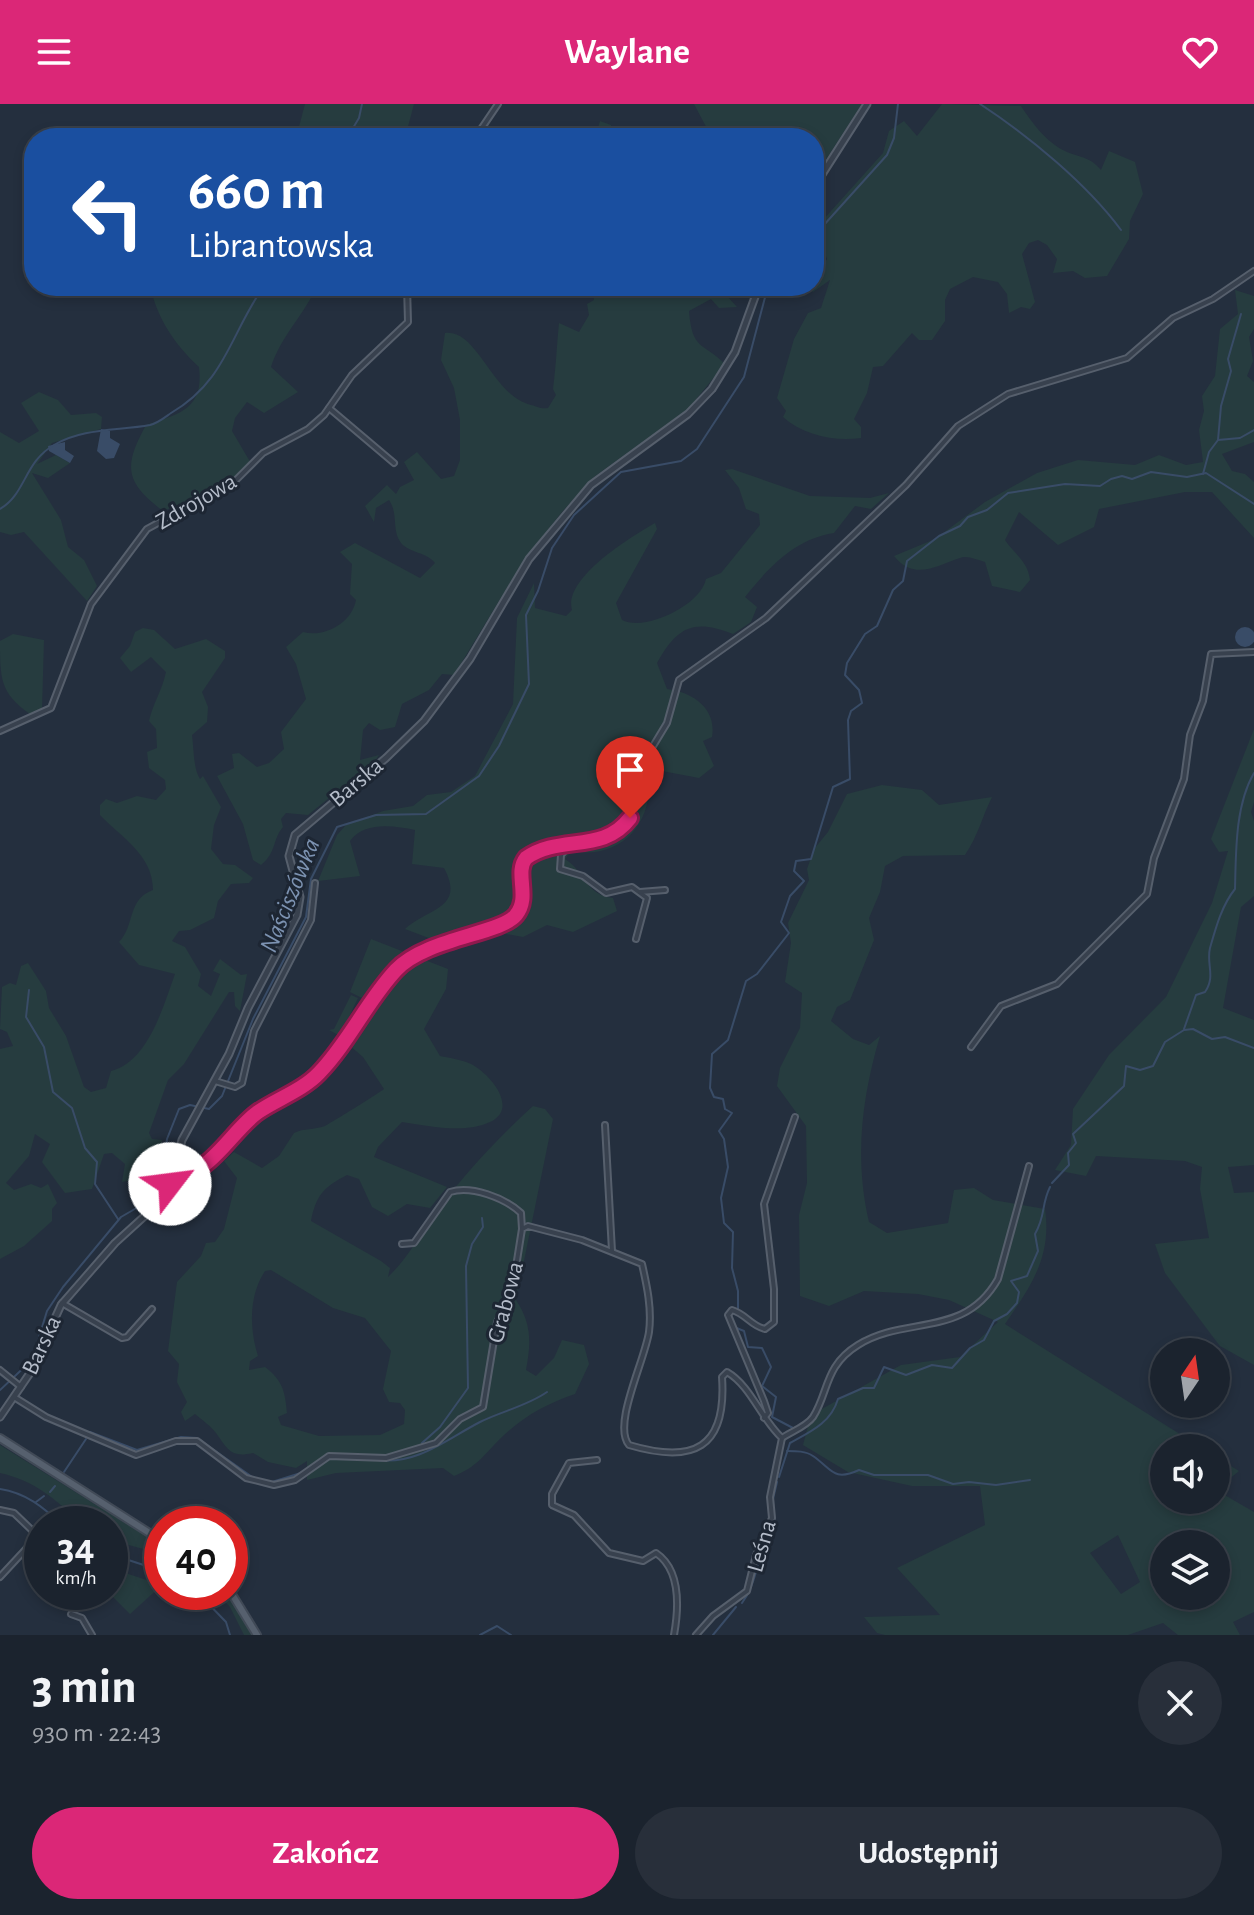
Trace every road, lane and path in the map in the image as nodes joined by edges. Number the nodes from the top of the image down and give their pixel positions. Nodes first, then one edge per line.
1 (498, 104) edge
2 (867, 104) edge
3 (482, 128) edge
4 (824, 171) edge
5 (1254, 271) edge
6 (407, 296) edge
7 (755, 296) edge
8 (329, 408) junction
9 (394, 463) dead end
10 (1254, 652) edge
11 (0, 731) edge
12 (571, 843) junction
13 (315, 883) dead end
14 (665, 890) dead end
15 (640, 892) junction
16 (636, 939) dead end
17 (971, 1047) dead end
18 (218, 1082) junction
19 (795, 1117) dead end
20 (605, 1125) dead end
21 (1029, 1166) dead end
22 (172, 1176) junction
23 (522, 1229) junction
24 (402, 1244) dead end
25 (613, 1252) junction
26 (62, 1303) junction
27 (152, 1309) dead end
28 (0, 1370) edge
29 (21, 1387) junction
30 (14, 1397) junction
31 (2, 1413) edge
32 (764, 1418) junction
33 (780, 1436) junction
34 (0, 1438) edge
35 (597, 1460) dead end
36 (0, 1510) edge
37 (144, 1530) edge
38 (0, 1577) edge
39 (242, 1610) edge
40 (71, 1614) dead end
41 (92, 1635) edge
42 (257, 1635) edge
43 (674, 1635) edge
44 (696, 1635) edge

1 - 3 street
2 - 4 street
5 - 12 street
6 - 8 street, Zdrojowa
7 - 18 street, Barska
8 - 9 street
8 - 11 street, Zdrojowa
10 - 17 street
12 - 15 street
12 - 22 street
13 - 18 street
14 - 15 street
15 - 16 street
18 - 22 street, Barska
19 - 32 street
20 - 25 street
21 - 33 street
22 - 26 street, Barska
23 - 24 street
23 - 25 street, Grabowa
23 - 30 street, Grabowa
25 - 32 street, Grabowa
26 - 27 street
26 - 29 street, Barska
28 - 29 street
29 - 30 street, Barska
30 - 31 street, Barska
32 - 33 street, Grabowa
33 - 44 street, Leśna
34 - 37 main road
35 - 43 street
36 - 38 street
39 - 42 main road
40 - 41 street

